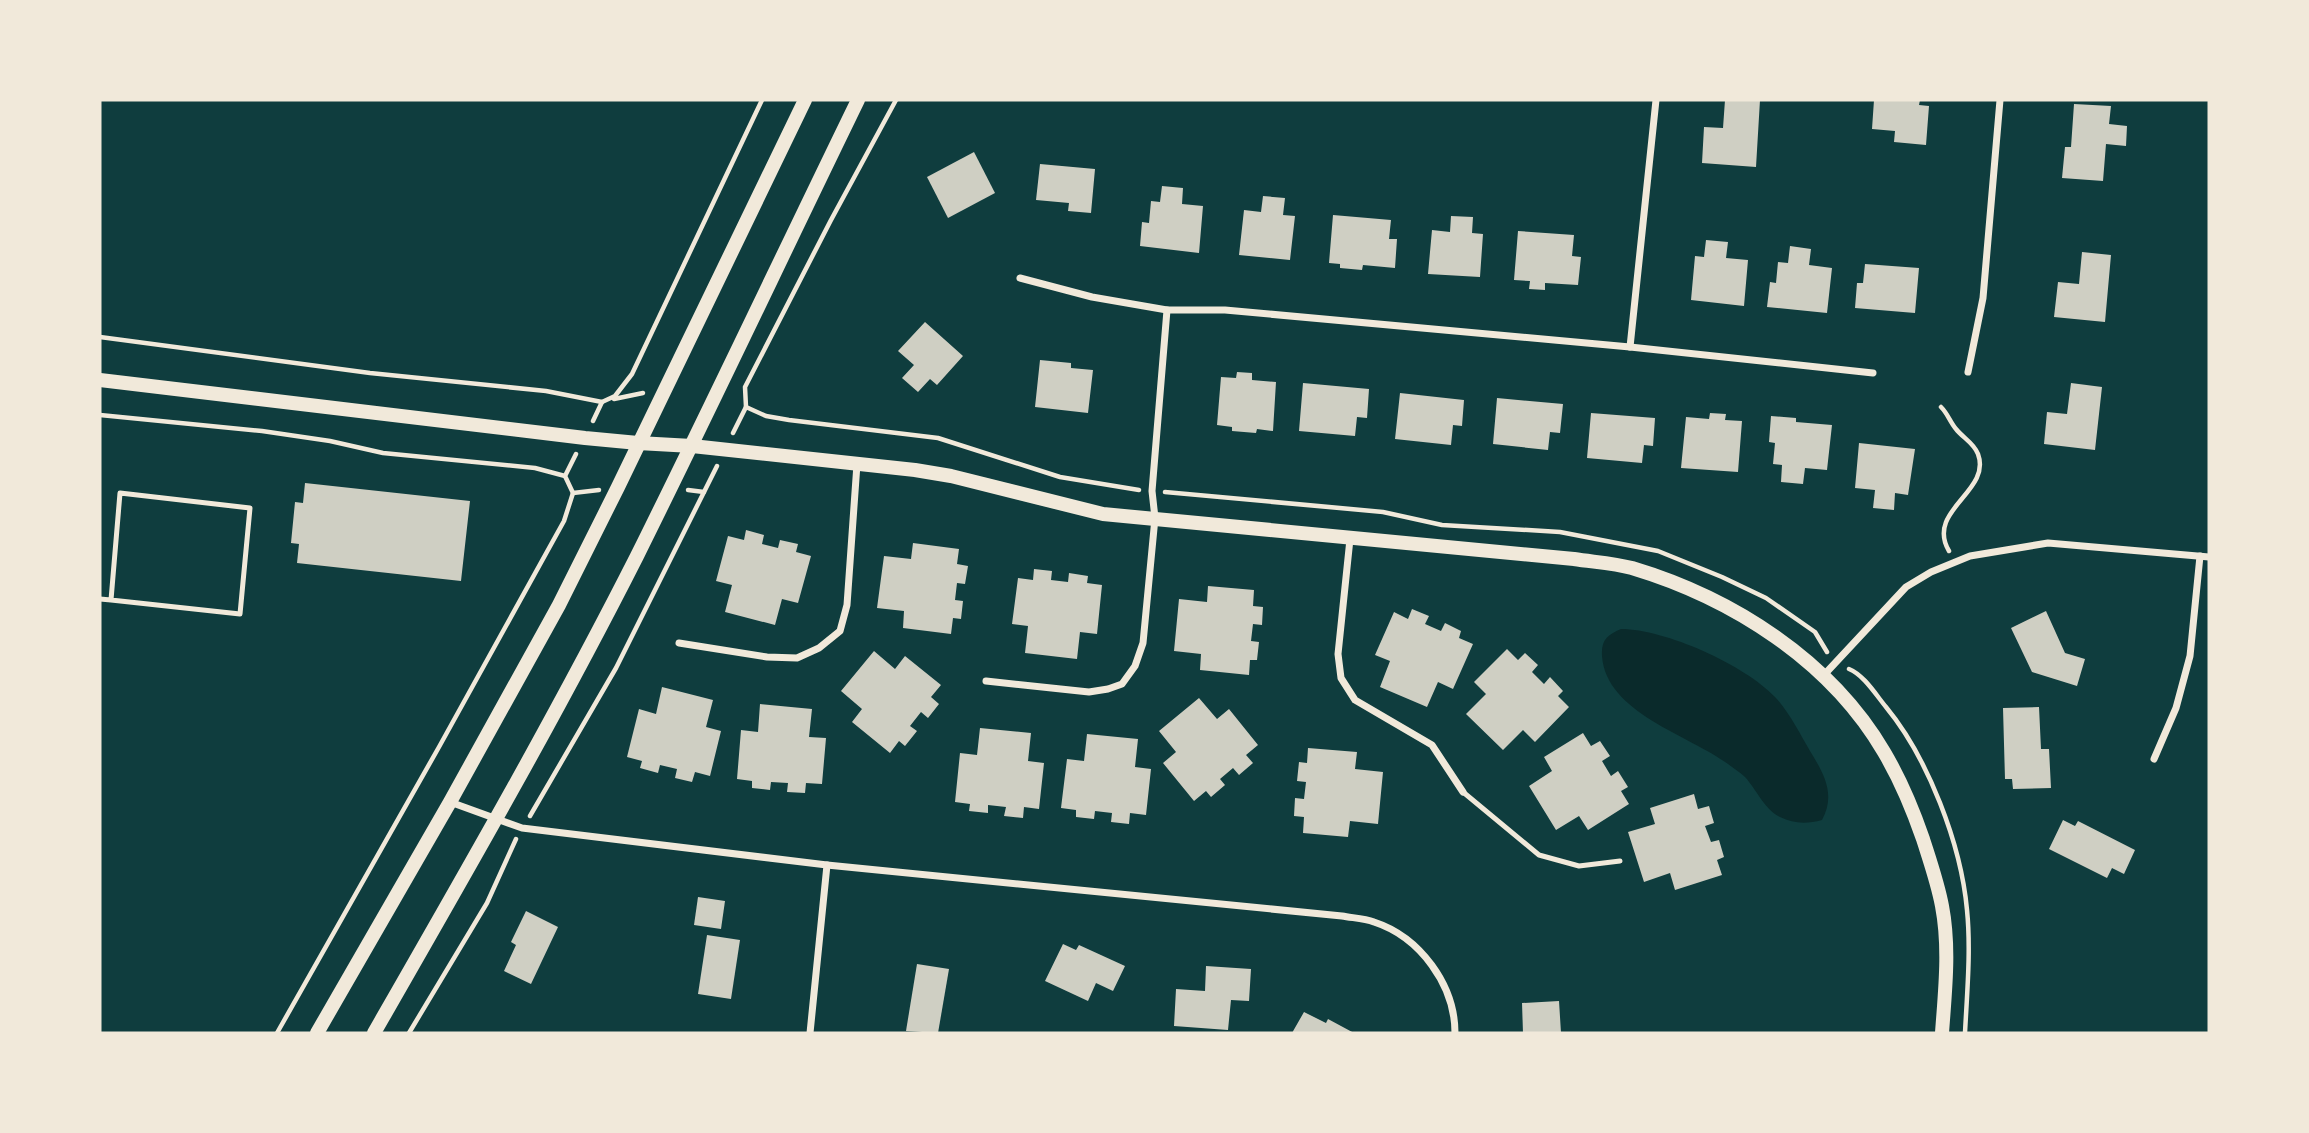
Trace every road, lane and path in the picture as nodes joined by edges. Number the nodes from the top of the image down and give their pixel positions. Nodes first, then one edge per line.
1 (762, 100) edge
2 (805, 100) edge
3 (858, 100) edge
4 (896, 100) edge
5 (1656, 100) edge
6 (2000, 100) edge
7 (1020, 278) dead end
8 (1167, 310) junction
9 (100, 337) edge
10 (1630, 348) junction
11 (1968, 372) dead end
12 (1873, 373) dead end
13 (100, 380) edge
14 (745, 387) junction
15 (666, 388) junction
16 (717, 391) junction
17 (602, 402) junction
18 (746, 407) junction
19 (1941, 407) dead end
20 (100, 415) edge
21 (585, 438) junction
22 (638, 443) junction
23 (692, 446) junction
24 (724, 449) junction
25 (857, 463) junction
26 (565, 476) junction
27 (1153, 491) junction
28 (1155, 518) junction
29 (1350, 539) junction
30 (2200, 556) junction
31 (2209, 557) edge
32 (1955, 562) junction
33 (100, 599) edge
34 (111, 600) junction
35 (679, 643) dead end
36 (1834, 664) junction
37 (1823, 676) junction
38 (986, 681) dead end
39 (2154, 759) dead end
40 (1462, 792) joint
41 (450, 802) junction
42 (496, 820) junction
43 (522, 828) junction
44 (1620, 861) dead end
45 (827, 865) junction
46 (277, 1033) edge
47 (317, 1033) edge
48 (374, 1033) edge
49 (409, 1033) edge
50 (810, 1033) edge
51 (1455, 1033) edge
52 (1942, 1033) edge
53 (1965, 1033) edge

1 - 17 path
2 - 15 main road
3 - 16 main road
4 - 14 path
5 - 10 street
6 - 11 street
7 - 8 street
8 - 10 street
8 - 27 street
9 - 17 path
10 - 12 street
13 - 21 main road
14 - 16 path
14 - 18 path
15 - 17 path
15 - 22 main road
16 - 23 main road
17 - 21 path
18 - 24 path
18 - 27 path
19 - 32 path
20 - 26 path
21 - 22 main road
21 - 26 path
22 - 23 main road
22 - 41 main road
23 - 24 main road
23 - 42 main road
24 - 25 main road
24 - 43 path
25 - 28 main road
25 - 35 street
26 - 46 path
27 - 28 street
27 - 36 path
28 - 29 main road
28 - 38 street
29 - 37 main road
29 - 40 street
30 - 31 street
30 - 32 street
30 - 39 street
32 - 36 street
33 - 34 lane
34 - 34 lane
36 - 37 street
36 - 53 path
37 - 52 main road
40 - 44 lane
41 - 42 street
41 - 47 main road
42 - 43 street
42 - 48 main road
43 - 45 street
43 - 49 path
45 - 50 street
45 - 51 street

